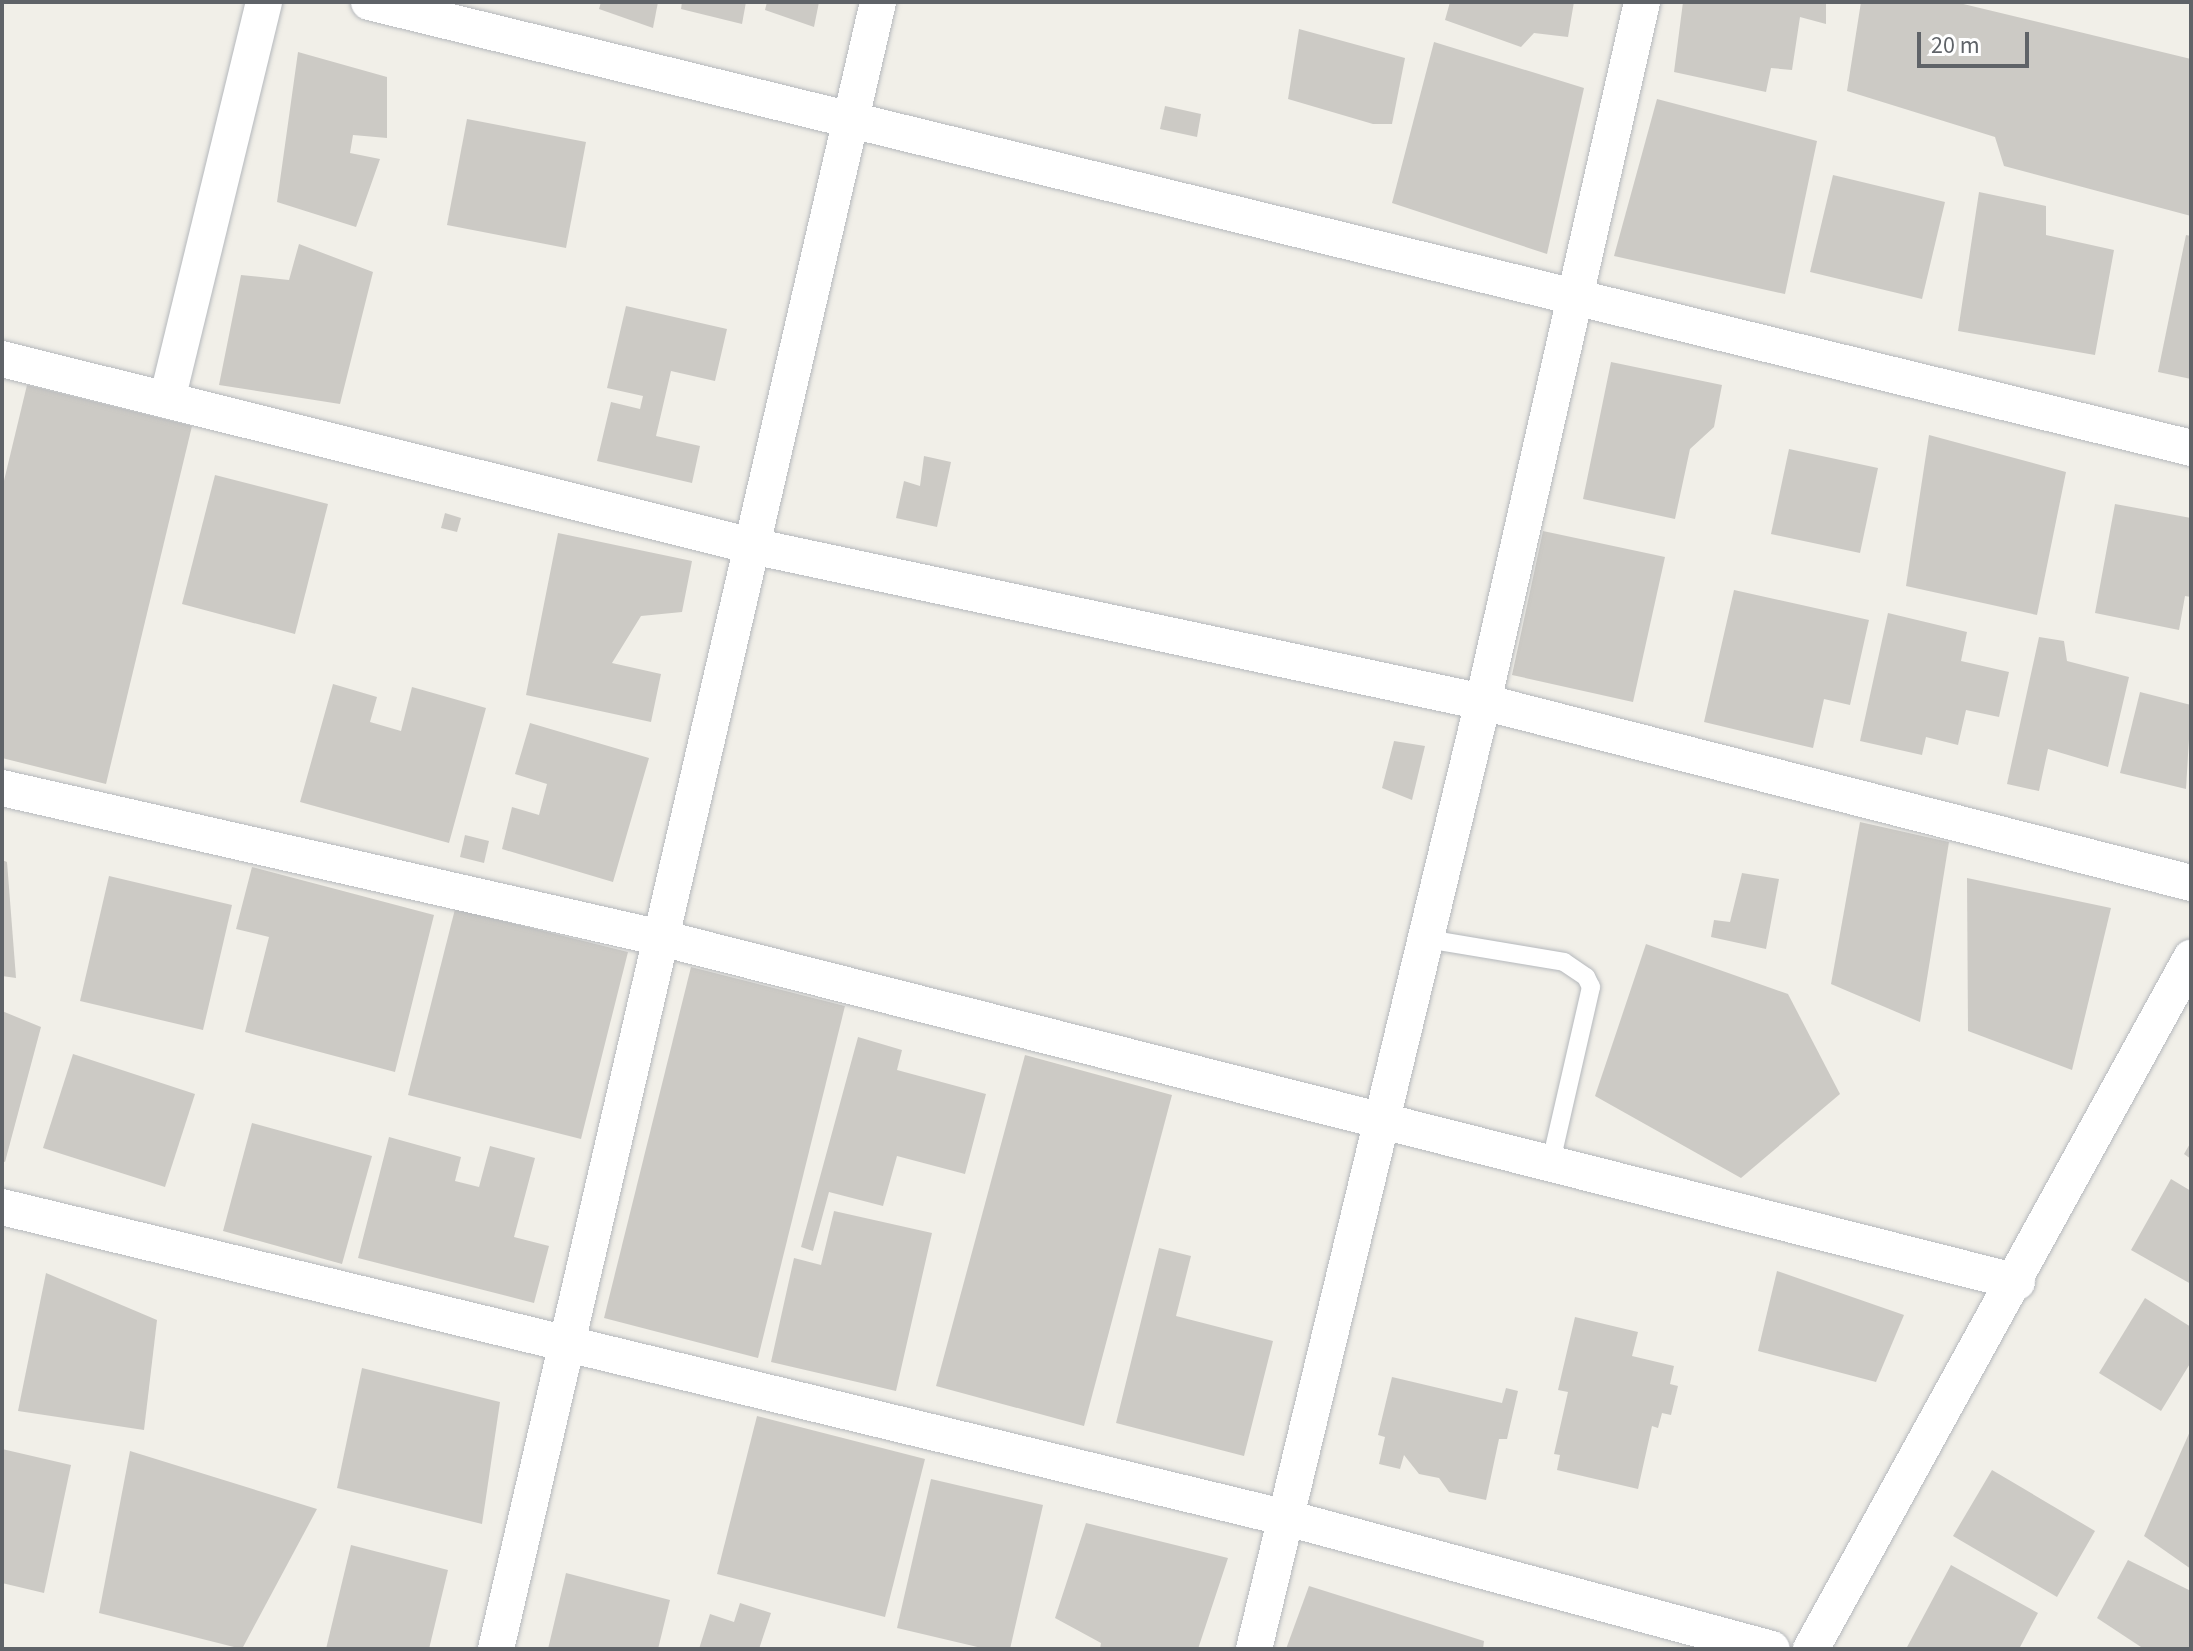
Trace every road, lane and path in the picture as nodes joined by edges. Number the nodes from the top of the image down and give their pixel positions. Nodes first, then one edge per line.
1 (264, 2) edge
2 (369, 2) edge
3 (878, 2) edge
4 (1642, 2) edge
5 (850, 123) junction
6 (1573, 296) junction
7 (2, 359) edge
8 (167, 400) junction
9 (2191, 448) edge
10 (752, 546) junction
11 (1483, 702) junction
12 (2, 788) edge
13 (2191, 883) edge
14 (661, 938) junction
15 (1427, 939) junction
16 (2191, 958) edge
17 (1383, 1124) junction
18 (1550, 1166) junction
19 (2, 1207) edge
20 (2017, 1282) junction
21 (566, 1347) junction
22 (1287, 1518) junction
23 (496, 1649) edge
24 (1254, 1649) edge
25 (1772, 1649) edge
26 (1811, 1649) edge

1 - 8 street
2 - 5 street
3 - 5 street
4 - 6 street
5 - 6 street
5 - 10 street
6 - 9 street
6 - 11 street
7 - 8 street
8 - 10 street
10 - 11 street
10 - 14 street
11 - 13 street
11 - 15 street
12 - 14 street
14 - 17 street
14 - 21 street
15 - 17 street
15 - 18 lane
16 - 20 street
17 - 18 street
17 - 22 street
18 - 20 street
19 - 21 street
20 - 26 street
21 - 22 street
21 - 23 street
22 - 24 street
22 - 25 street

